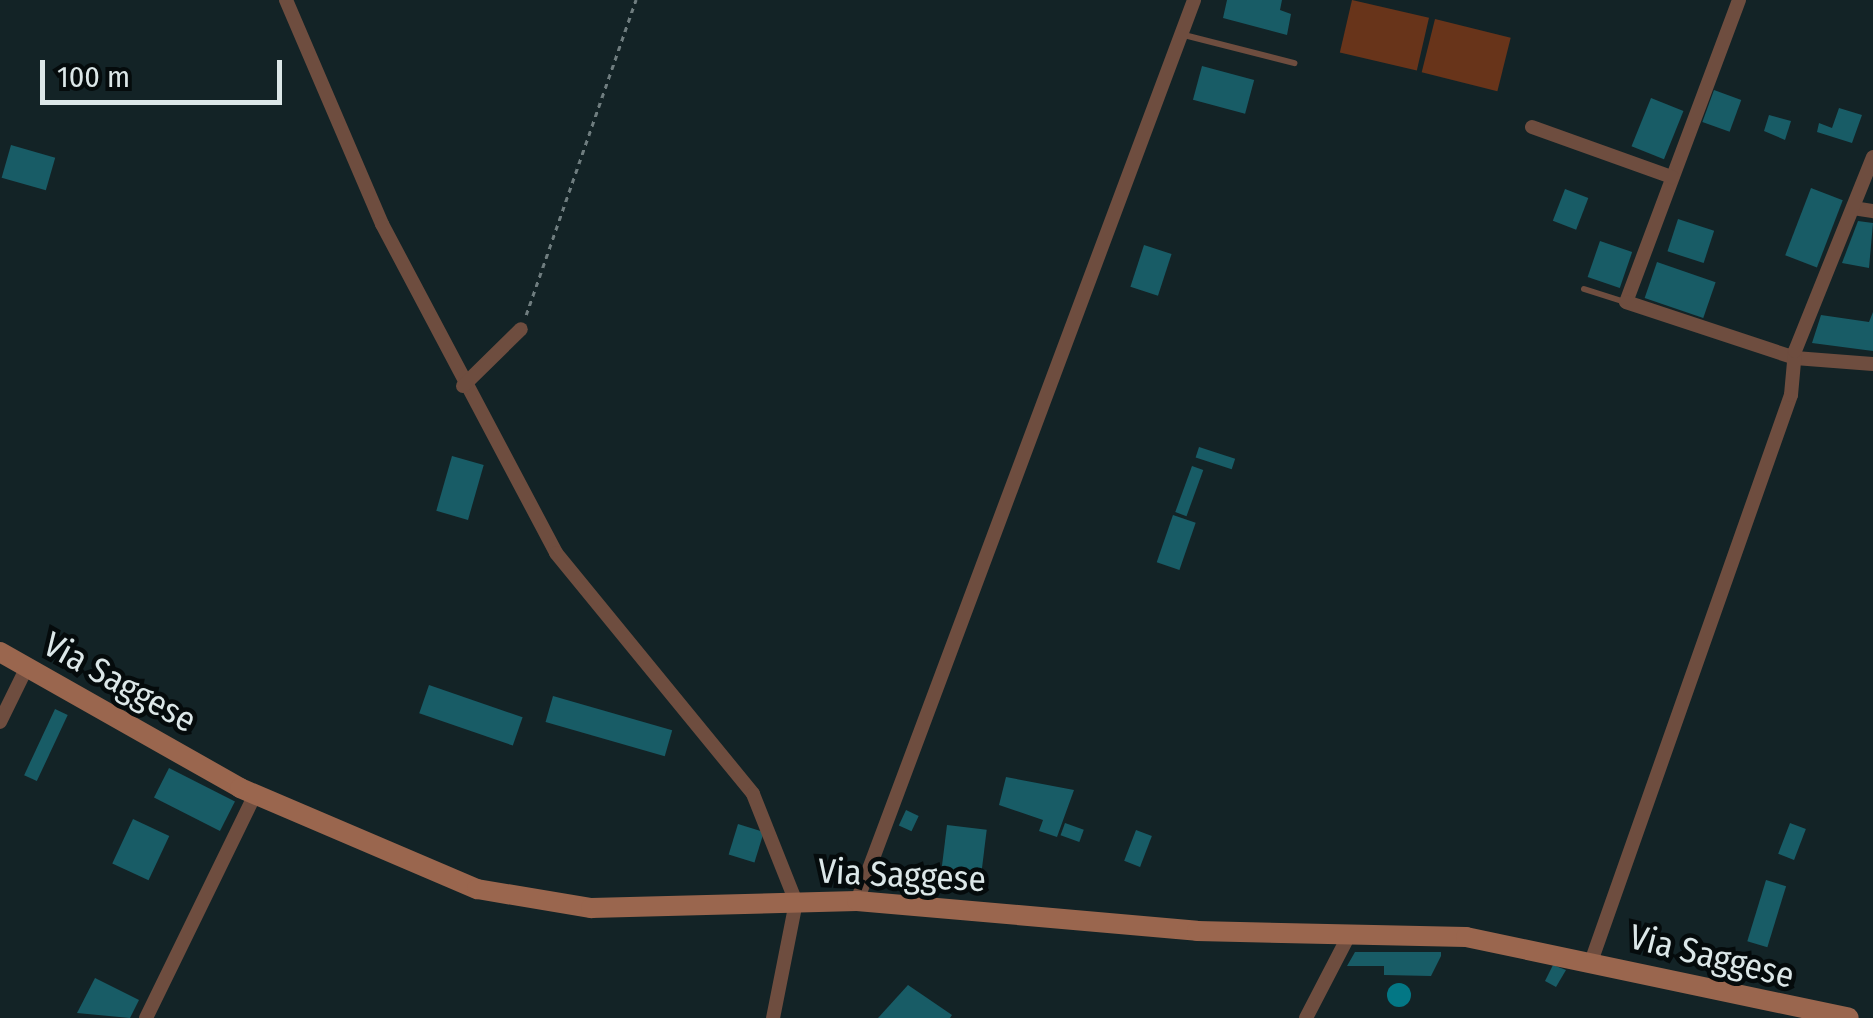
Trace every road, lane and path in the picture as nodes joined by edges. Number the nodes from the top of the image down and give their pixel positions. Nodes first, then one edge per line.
1 (286, 0) edge
2 (636, 0) edge
3 (1194, 0) edge
4 (1739, 0) edge
5 (1182, 35) junction
6 (1294, 63) dead end
7 (1532, 127) dead end
8 (1873, 157) edge
9 (1672, 178) junction
10 (1853, 208) junction
11 (1873, 211) edge
12 (1584, 289) dead end
13 (1626, 302) junction
14 (521, 329) joint
15 (1795, 358) junction
16 (1873, 364) edge
17 (463, 386) junction
18 (0, 652) edge
19 (27, 667) junction
20 (0, 722) edge
21 (255, 794) junction
22 (858, 901) junction
23 (796, 902) junction
24 (1349, 934) junction
25 (1592, 958) junction
26 (146, 1018) edge
27 (773, 1018) edge
28 (1306, 1018) edge
29 (1850, 1018) edge

1 - 17 street
2 - 14 path
3 - 5 street
4 - 9 street
5 - 6 lane
5 - 22 street
7 - 9 street
8 - 10 street
9 - 13 street
10 - 11 street
10 - 15 street
12 - 13 lane
13 - 15 street
14 - 17 street
15 - 16 street
15 - 25 street
17 - 23 street
18 - 19 main road, Via Saggese
19 - 20 street
19 - 21 main road, Via Saggese
21 - 23 main road, Via Saggese
21 - 26 street
22 - 23 main road, Via Saggese
22 - 24 main road, Via Saggese
23 - 27 street
24 - 25 main road, Via Saggese
24 - 28 street
25 - 29 main road, Via Saggese

